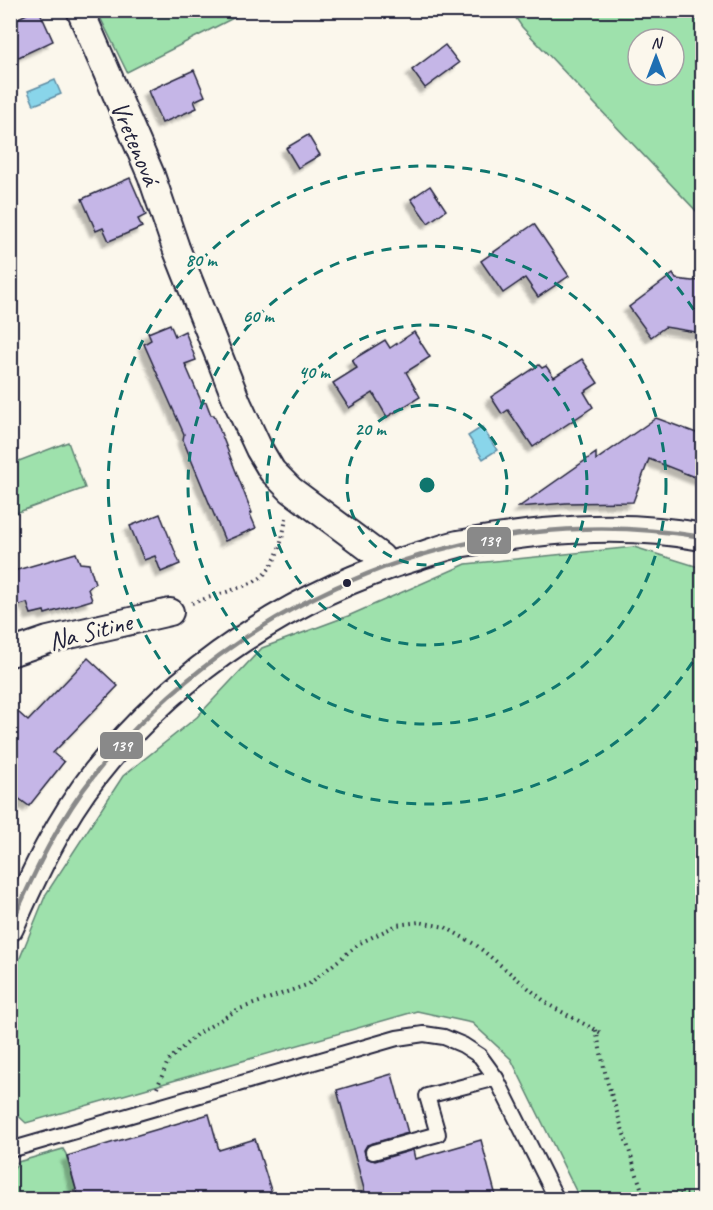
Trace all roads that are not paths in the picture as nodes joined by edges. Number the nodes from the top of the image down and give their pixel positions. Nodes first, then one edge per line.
1 (80, 10) edge
2 (702, 537) edge
3 (387, 565) junction
4 (170, 612) road end
5 (10, 652) edge
6 (10, 928) edge
7 (496, 1078) junction
8 (10, 1150) edge
9 (373, 1152) dead end
10 (557, 1200) edge

1 - 3 street, Vretenová
2 - 3 street
3 - 6 street
4 - 5 street, Na Sitine
7 - 8 lane
7 - 9 lane
7 - 10 lane

